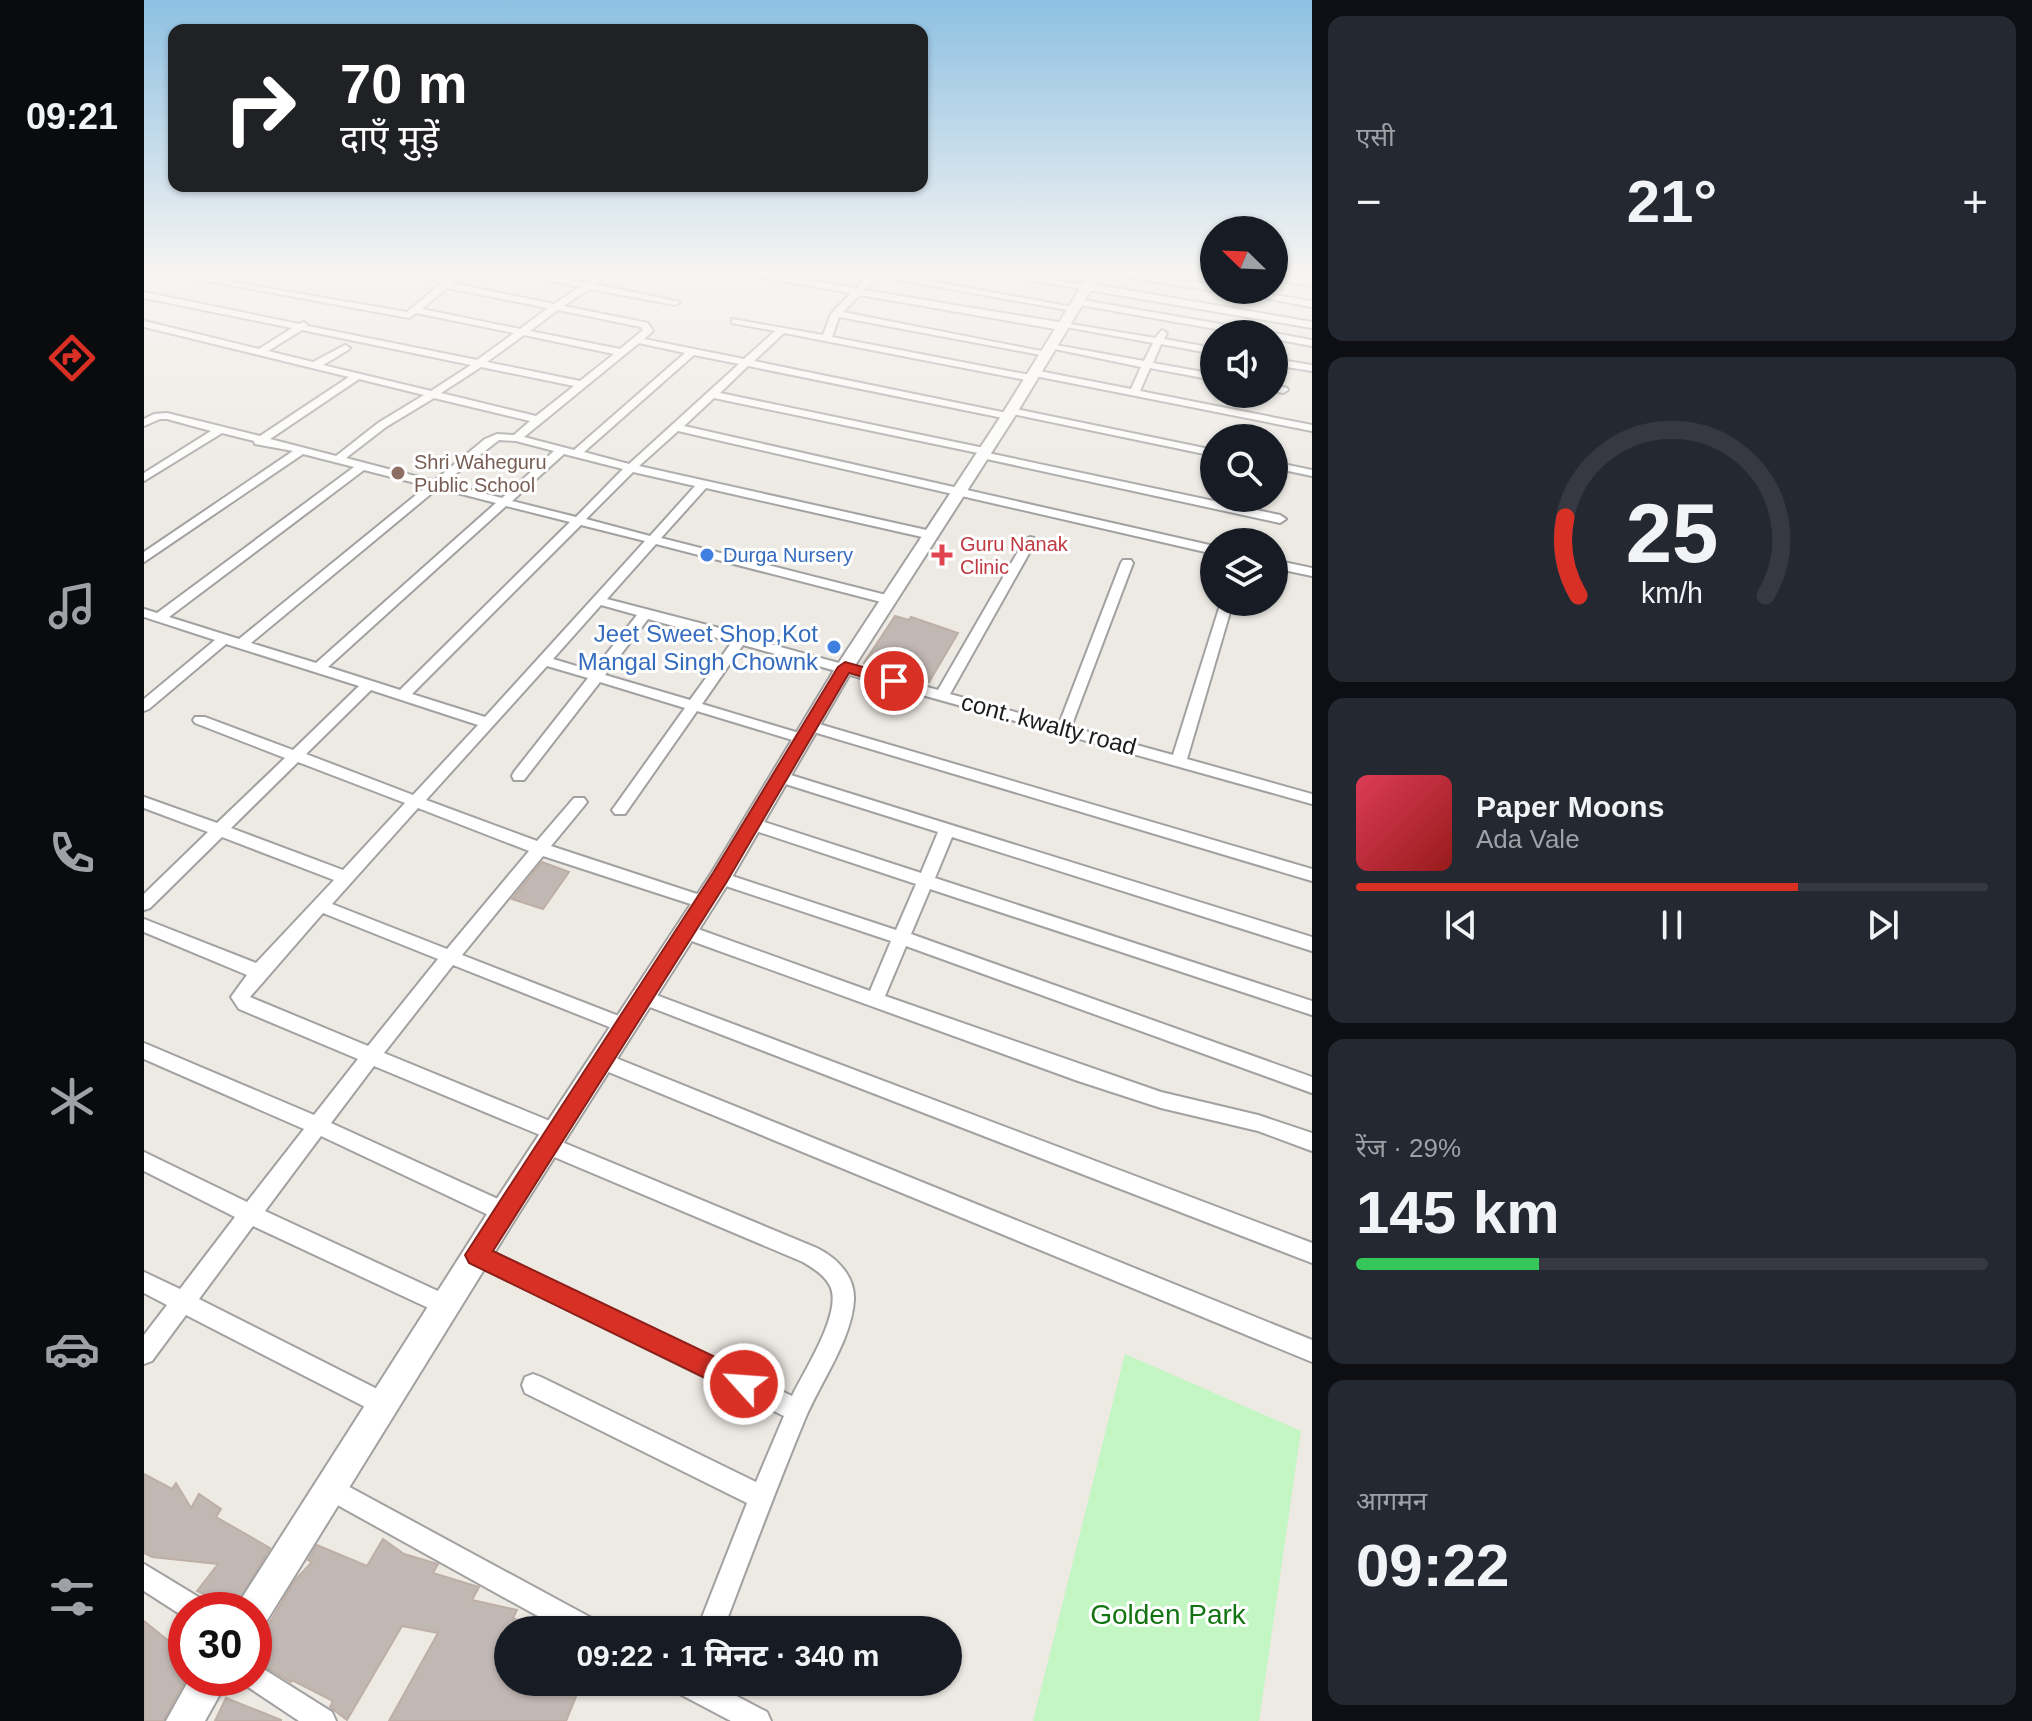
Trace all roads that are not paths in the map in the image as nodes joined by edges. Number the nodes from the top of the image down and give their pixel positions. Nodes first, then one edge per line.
1 (278, 354) edge
2 (334, 354) edge
3 (440, 354) edge
4 (492, 354) edge
5 (617, 354) edge
6 (689, 354) edge
7 (708, 354) edge
8 (756, 354) edge
9 (1045, 354) edge
10 (1095, 354) edge
11 (1125, 354) edge
12 (1152, 354) edge
13 (480, 363) junction
14 (747, 363) junction
15 (1288, 364) edge
16 (316, 365) junction
17 (1147, 365) junction
18 (1312, 368) edge
19 (1200, 374) edge
20 (356, 377) junction
21 (580, 384) junction
22 (1134, 393) junction
23 (434, 394) junction
24 (712, 394) junction
25 (1009, 414) junction
26 (538, 420) junction
27 (144, 423) edge
28 (676, 427) junction
29 (1312, 428) edge
30 (218, 431) junction
31 (516, 438) junction
32 (259, 442) junction
33 (562, 450) junction
34 (1200, 450) edge
35 (299, 452) junction
36 (983, 453) junction
37 (576, 454) junction
38 (336, 461) junction
39 (361, 467) junction
40 (631, 468) junction
41 (1288, 468) edge
42 (1312, 473) edge
43 (144, 478) edge
44 (704, 483) junction
45 (437, 485) junction
46 (958, 492) junction
47 (503, 502) junction
48 (1280, 519) dead end
49 (577, 522) junction
50 (931, 535) junction
51 (654, 541) junction
52 (1030, 541) dead end
53 (1200, 547) edge
54 (144, 558) edge
55 (1127, 563) dead end
56 (1288, 567) edge
57 (1312, 572) edge
58 (889, 600) junction
59 (600, 601) junction
60 (144, 613) edge
61 (646, 613) junction
62 (1223, 616) edge
63 (159, 618) junction
64 (741, 638) junction
65 (224, 639) junction
66 (241, 644) junction
67 (545, 661) junction
68 (845, 667) junction
69 (318, 669) junction
70 (596, 677) junction
71 (368, 685) junction
72 (942, 695) junction
73 (402, 696) junction
74 (693, 704) junction
75 (144, 706) edge
76 (200, 720) dead end
77 (488, 723) junction
78 (1064, 728) junction
79 (808, 733) junction
80 (299, 755) junction
81 (1179, 760) junction
82 (519, 776) dead end
83 (781, 777) junction
84 (1312, 799) edge
85 (419, 801) junction
86 (144, 802) edge
87 (579, 802) dead end
88 (620, 810) dead end
89 (752, 824) junction
90 (222, 830) junction
91 (947, 830) junction
92 (541, 849) junction
93 (1312, 875) edge
94 (347, 878) junction
95 (720, 878) junction
96 (926, 881) junction
97 (703, 902) junction
98 (144, 904) edge
99 (321, 906) junction
100 (144, 925) edge
101 (684, 931) junction
102 (902, 938) junction
103 (1312, 944) edge
104 (448, 957) junction
105 (259, 972) junction
106 (643, 997) junction
107 (875, 1000) junction
108 (1312, 1008) edge
109 (623, 1025) junction
110 (144, 1051) edge
111 (371, 1056) junction
112 (601, 1060) junction
113 (1312, 1085) edge
114 (316, 1125) junction
115 (551, 1138) junction
116 (1312, 1142) edge
117 (144, 1161) edge
118 (504, 1212) junction
119 (251, 1215) junction
120 (1312, 1253) edge
121 (477, 1255) junction
122 (144, 1282) edge
123 (185, 1302) junction
124 (445, 1305) junction
125 (1312, 1351) edge
126 (144, 1353) edge
127 (533, 1385) dead end
128 (383, 1404) junction
129 (797, 1410) junction
130 (331, 1489) junction
131 (762, 1498) junction
132 (144, 1576) edge
133 (168, 1592) edge
134 (265, 1592) edge
135 (562, 1616) edge
136 (716, 1616) edge
137 (272, 1688) edge
138 (200, 1696) edge
139 (710, 1696) edge
140 (750, 1719) edge
141 (184, 1721) edge
142 (323, 1721) edge

1 - 16 street
2 - 16 street
3 - 13 street
4 - 13 street
5 - 21 street
6 - 37 street
7 - 14 street
8 - 14 street
9 - 25 street
10 - 22 street
11 - 17 street
12 - 17 street
13 - 21 street
13 - 23 street
14 - 24 street
14 - 25 street
15 - 18 street
16 - 20 street
17 - 19 street
17 - 22 street
20 - 23 street
20 - 32 street
21 - 26 street
22 - 29 street
23 - 26 street
23 - 38 street
24 - 28 street
24 - 36 street
25 - 34 street
25 - 36 street
26 - 31 street
27 - 30 street
28 - 40 street
28 - 46 street
30 - 32 street
30 - 43 street
31 - 33 street
31 - 45 street
32 - 35 street
33 - 37 street
33 - 47 street
35 - 38 street
35 - 54 street
36 - 46 street
36 - 48 street
37 - 40 street
38 - 39 street
39 - 45 street
39 - 63 street
40 - 44 street
40 - 49 street
41 - 42 street
44 - 50 street
44 - 51 street
45 - 47 street
45 - 66 street
46 - 50 street
46 - 53 street
47 - 49 street
47 - 69 street
49 - 51 street
49 - 73 street
50 - 58 street
51 - 58 street
51 - 59 street
52 - 72 street
55 - 78 street
56 - 57 street
58 - 68 street
59 - 61 street, cont. kwalty road
59 - 67 street
60 - 63 street
61 - 64 street, cont. kwalty road
61 - 70 street
62 - 81 street
63 - 65 street
64 - 68 street, cont. kwalty road
64 - 74 street
65 - 66 street
65 - 75 street
66 - 69 street
67 - 70 street
67 - 77 street
68 - 72 street, cont. kwalty road
68 - 79 street
69 - 71 street
70 - 74 street
70 - 82 street
71 - 73 street
71 - 80 street
72 - 78 street, cont. kwalty road
73 - 77 street
74 - 79 street
74 - 88 street
76 - 80 street
77 - 85 street
78 - 81 street, cont. kwalty road
79 - 83 street
79 - 93 street
80 - 85 street
80 - 90 street
81 - 84 street, cont. kwalty road
83 - 89 street
83 - 91 street
85 - 92 street
85 - 94 street
86 - 90 street
87 - 92 street
89 - 95 street
89 - 96 street
90 - 94 street
90 - 98 street
91 - 96 street
91 - 103 street
92 - 97 street
92 - 104 street
94 - 99 street
95 - 97 street
95 - 102 street
96 - 102 street
96 - 108 street
97 - 101 street
99 - 104 street
99 - 105 street
100 - 105 street
101 - 106 street
101 - 107 street
102 - 107 street
102 - 113 street
104 - 109 street
104 - 111 street
105 - 111 street
106 - 109 street
106 - 120 street
107 - 116 street
109 - 112 street
110 - 114 street
111 - 114 street
111 - 115 street
112 - 115 street
112 - 125 street
114 - 118 street
114 - 119 street
115 - 118 street
115 - 129 street
117 - 119 street
118 - 121 street
119 - 123 street
119 - 124 street
121 - 124 street
121 - 129 street
122 - 123 street
123 - 126 street
123 - 128 street
124 - 128 street
127 - 131 street
128 - 130 street
129 - 131 street
130 - 134 street
130 - 135 street
131 - 136 street
132 - 133 street
137 - 142 street
138 - 141 street
139 - 140 street

